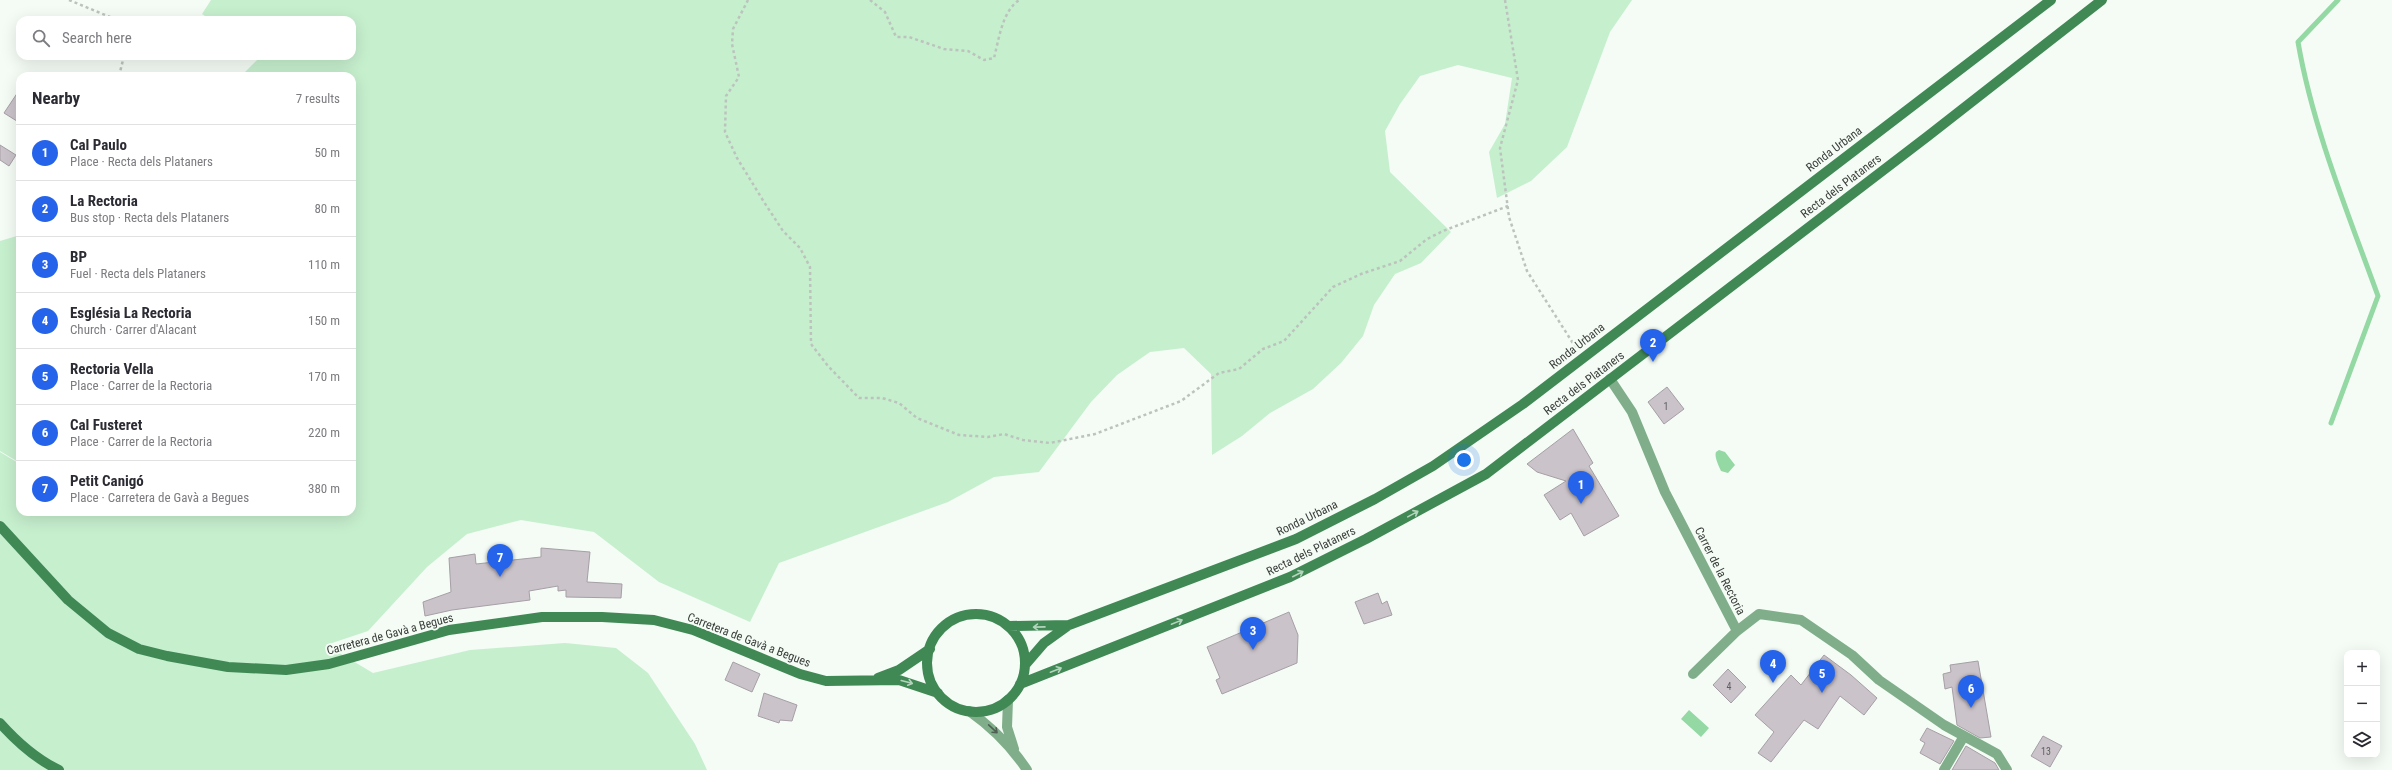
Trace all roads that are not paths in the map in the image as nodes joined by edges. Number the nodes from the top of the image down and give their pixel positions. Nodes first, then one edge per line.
1 (2051, 0) edge
2 (2102, 0) edge
3 (1610, 379) junction
4 (0, 526) edge
5 (1069, 625) junction
6 (1009, 626) junction
7 (1736, 631) junction
8 (930, 649) junction
9 (1025, 665) junction
10 (1693, 674) dead end
11 (874, 679) junction
12 (1020, 684) junction
13 (938, 693) junction
14 (1008, 700) junction
15 (969, 711) junction
16 (0, 724) edge
17 (1964, 736) junction
18 (1014, 751) junction
19 (59, 770) edge
20 (1027, 770) edge
21 (1944, 770) edge
22 (2007, 770) edge

1 - 5 main road, Ronda Urbana
2 - 3 main road, Recta dels Plataners
3 - 7 street, Carrer de la Rectoria
12 -> 3 main road, Recta dels Plataners
4 - 11 main road, Carretera de Gavà a Begues
5 -> 6 main road, Ronda Urbana
5 - 9 main road, Ronda Urbana
6 - 8 main road, Ronda Urbana
6 - 9 main road, Ronda Urbana
7 - 10 street
7 - 17 street, Carrer de la Rectoria
8 - 11 main road, Carretera de Gavà a Begues
8 - 13 main road, Ronda Urbana
9 - 12 main road, Ronda Urbana
11 -> 13 main road, Carretera de Gavà a Begues
12 - 14 main road, Ronda Urbana
13 - 15 main road, Ronda Urbana
14 - 15 main road, Ronda Urbana
14 - 18 street
15 -> 18 street
16 - 19 main road
17 - 21 street
17 - 22 street, Carrer de la Rectoria
18 - 20 street

